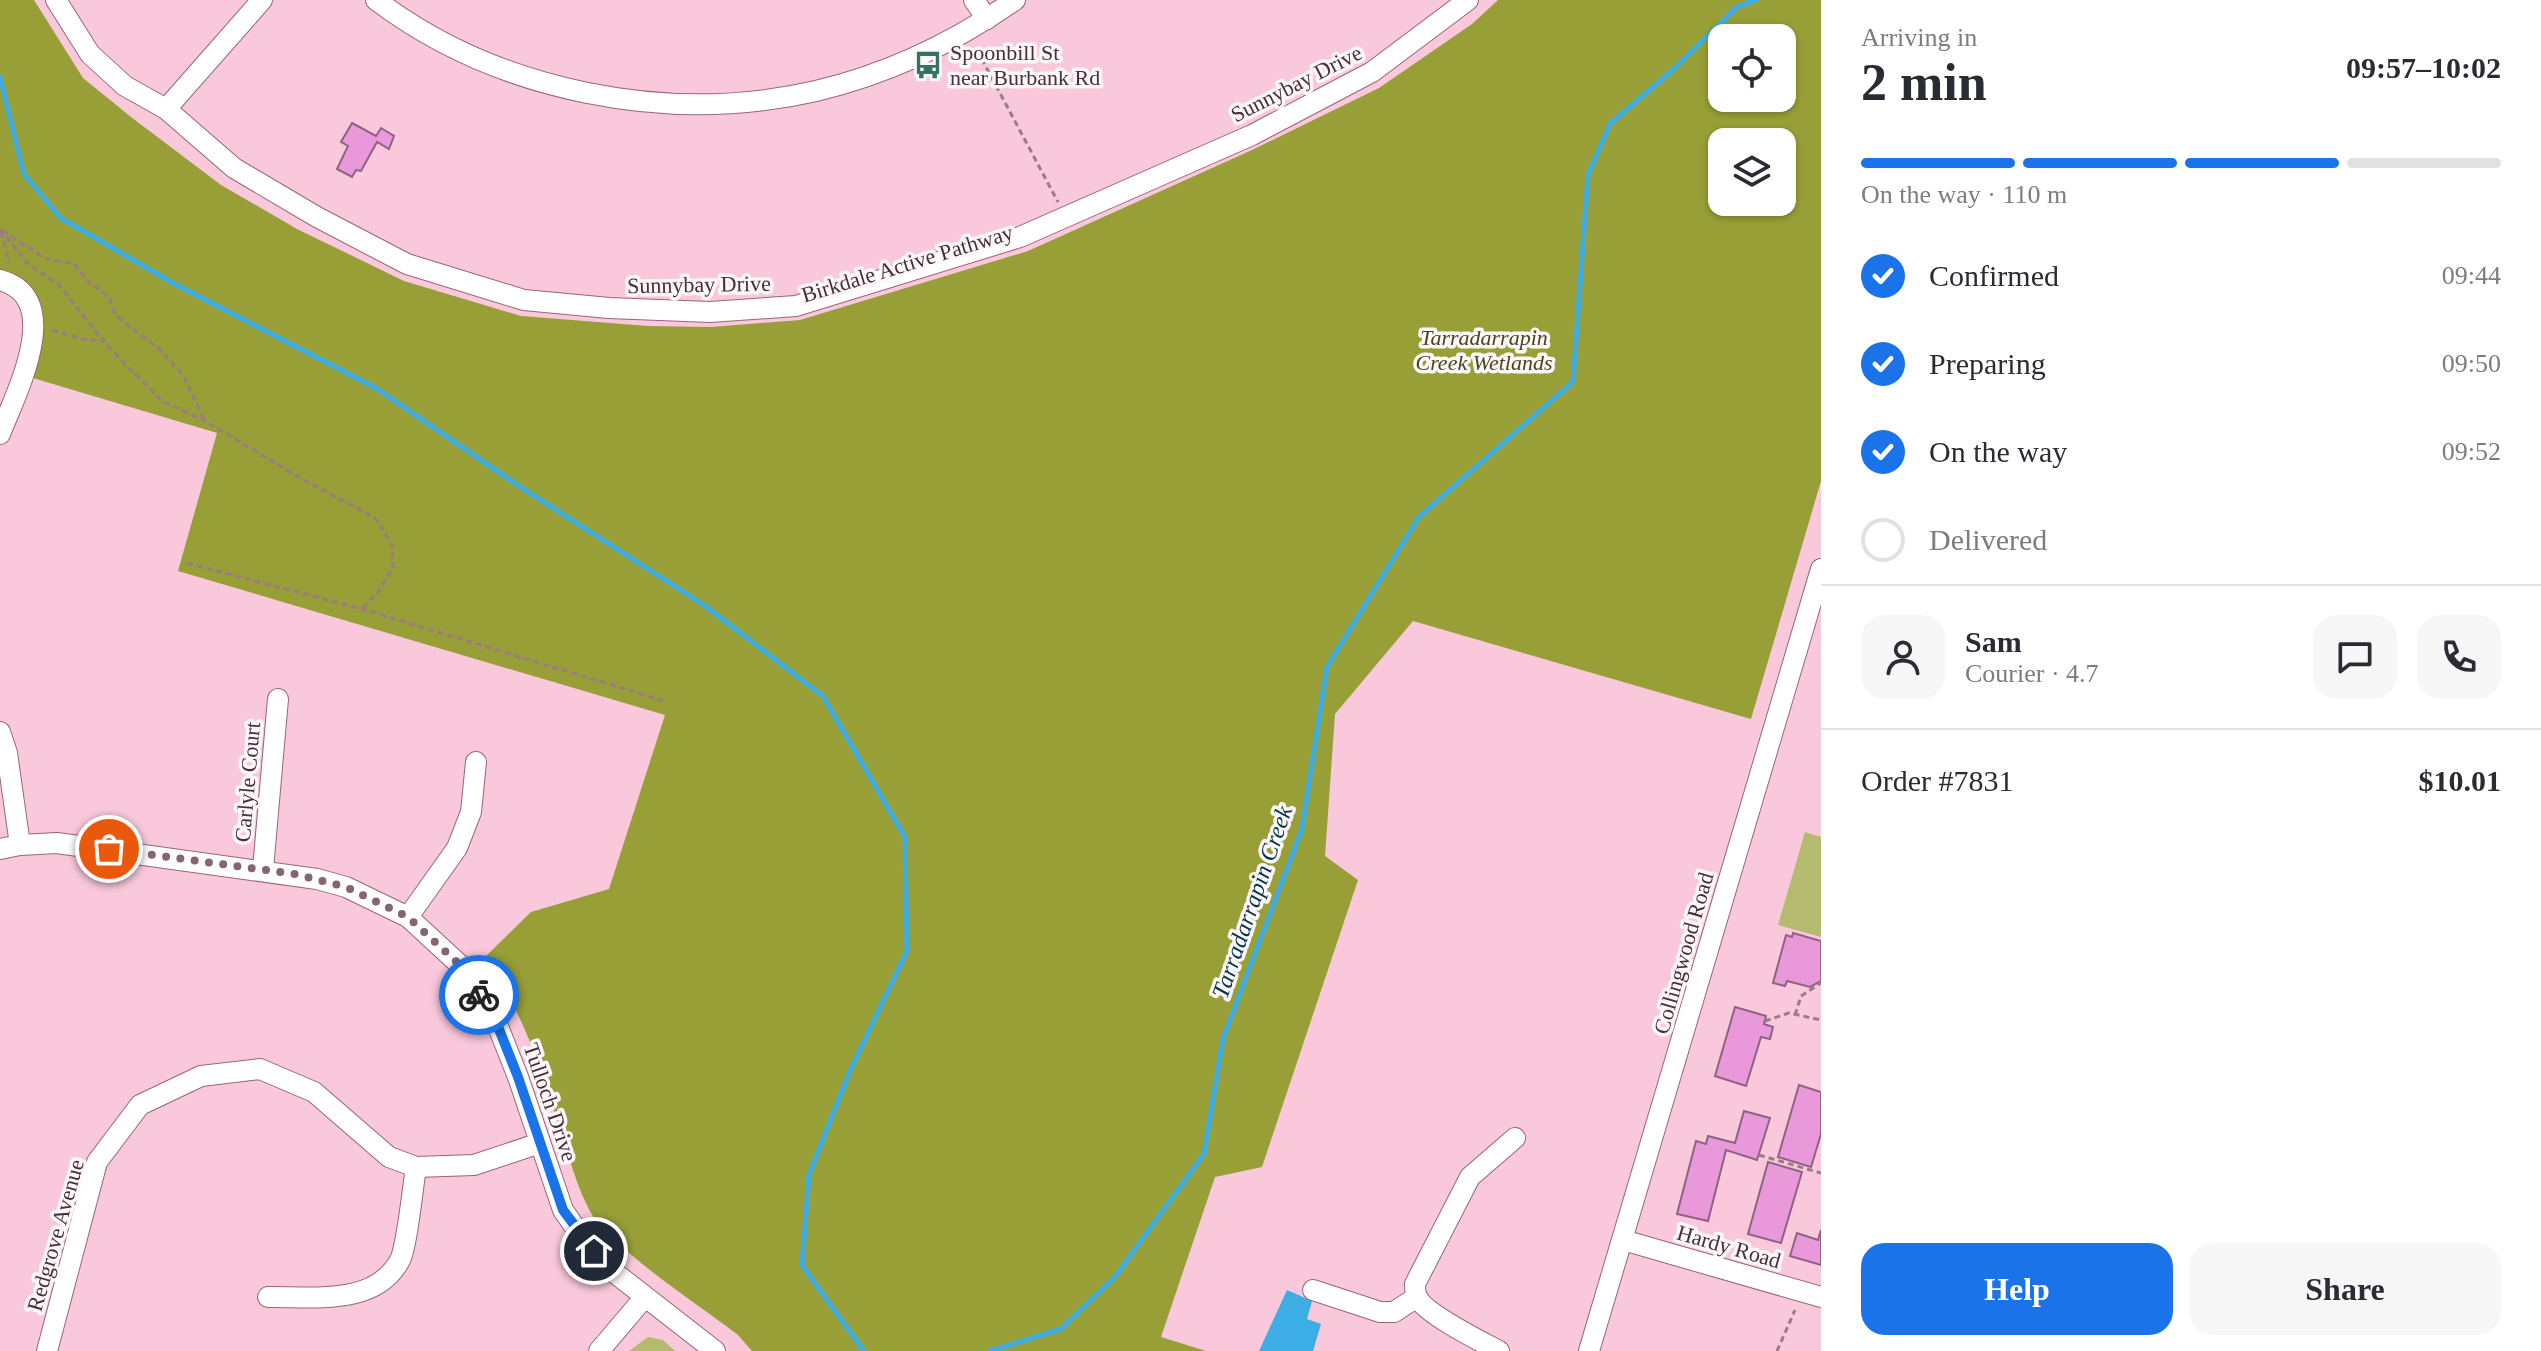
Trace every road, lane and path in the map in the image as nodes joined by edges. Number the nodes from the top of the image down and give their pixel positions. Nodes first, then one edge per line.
1 (56, 0) edge
2 (262, 0) edge
3 (376, 0) edge
4 (974, 0) edge
5 (1015, 0) edge
6 (1468, 0) edge
7 (987, 19) junction
8 (977, 50) dead end
9 (166, 109) junction
10 (1066, 217) junction
11 (0, 228) edge
12 (7, 282) edge
13 (35, 321) junction
14 (103, 341) junction
15 (205, 421) junction
16 (0, 434) edge
17 (187, 563) dead end
18 (1821, 569) edge
19 (362, 609) junction
20 (278, 699) dead end
21 (668, 702) dead end
22 (0, 732) edge
23 (476, 762) dead end
24 (10, 847) edge
25 (263, 869) junction
26 (408, 917) junction
27 (1821, 983) edge
28 (1795, 1015) junction
29 (1821, 1020) edge
30 (1765, 1021) dead end
31 (1515, 1138) dead end
32 (540, 1143) junction
33 (1759, 1155) dead end
34 (416, 1167) junction
35 (1821, 1173) edge
36 (1623, 1240) junction
37 (1313, 1290) dead end
38 (1812, 1294) edge
39 (268, 1297) dead end
40 (1417, 1297) junction
41 (644, 1298) junction
42 (47, 1351) edge
43 (599, 1351) edge
44 (715, 1351) edge
45 (1499, 1351) edge
46 (1589, 1351) edge
47 (1777, 1351) edge

1 - 9 street, Sunnybay Drive
2 - 9 street
3 - 7 street
4 - 7 street
5 - 7 street
6 - 10 street, Sunnybay Drive
8 - 10 path
9 - 10 street, Sunnybay Drive
11 - 12 path
11 - 14 path
11 - 15 path
12 - 13 street
13 - 14 path
13 - 16 street
14 - 15 path
15 - 19 path
17 - 19 path
18 - 36 street, Collingwood Road
19 - 21 path
20 - 25 street, Carlyle Court
22 - 24 street
23 - 26 street
24 - 25 street, Tulloch Drive
25 - 26 street, Tulloch Drive
26 - 32 street, Tulloch Drive
27 - 28 path
28 - 29 path
28 - 30 path
31 - 40 street
32 - 34 street, Redgrove Avenue
32 - 41 street, Tulloch Drive
33 - 35 path
34 - 39 street
34 - 42 street, Redgrove Avenue
36 - 38 street, Hardy Road
36 - 46 street, Collingwood Road
37 - 40 street
38 - 47 path
40 - 45 street
41 - 43 street
41 - 44 street, Tulloch Drive

